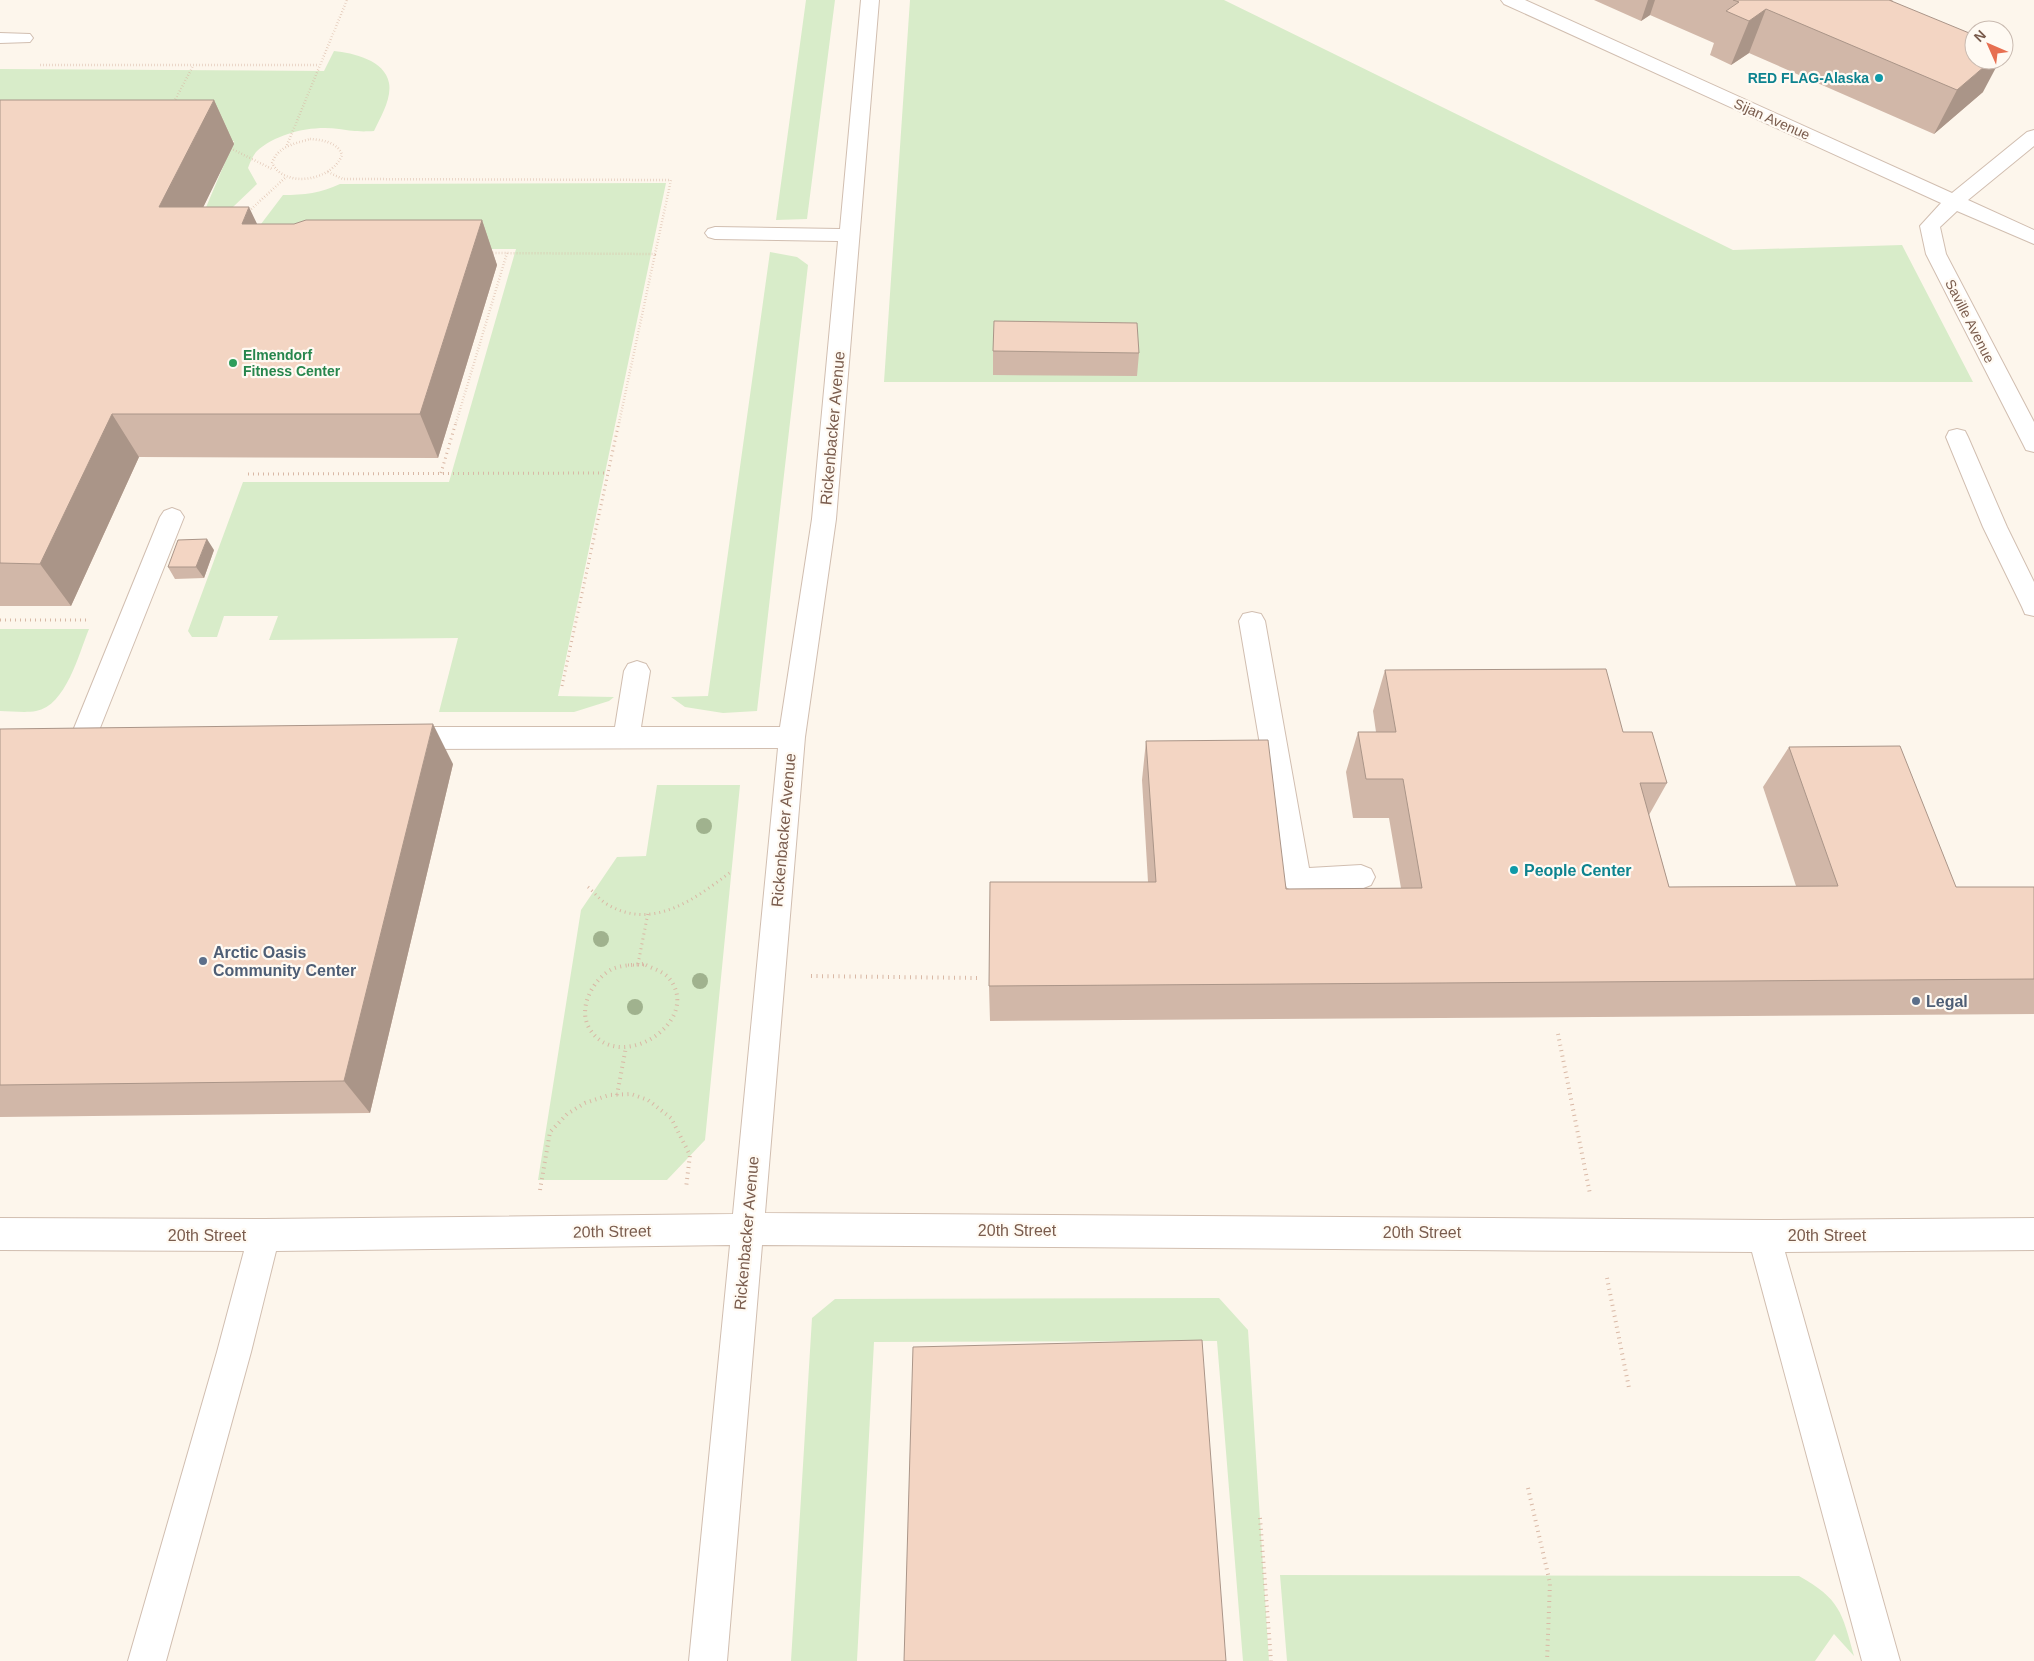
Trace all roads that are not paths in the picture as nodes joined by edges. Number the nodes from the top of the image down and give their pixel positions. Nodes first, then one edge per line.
1 (870, 0) edge
2 (1510, 0) edge
3 (0, 38) edge
4 (24, 38) dead end
5 (2034, 136) edge
6 (1955, 201) junction
7 (715, 233) dead end
8 (848, 235) junction
9 (2034, 238) edge
10 (1957, 437) dead end
11 (2034, 444) edge
12 (172, 517) dead end
13 (2034, 607) edge
14 (1252, 621) dead end
15 (637, 671) dead end
16 (626, 737) junction
17 (792, 737) junction
18 (56, 738) edge
19 (84, 738) junction
20 (113, 738) edge
21 (380, 738) edge
22 (1361, 877) dead end
23 (746, 1229) junction
24 (0, 1234) edge
25 (2034, 1234) edge
26 (264, 1235) junction
27 (1764, 1236) junction
28 (147, 1661) edge
29 (708, 1661) edge
30 (1881, 1661) edge

1 - 8 street, Rickenbacker Avenue
2 - 6 street, Sijan Avenue
3 - 4 street
5 - 6 street
6 - 9 street, Sijan Avenue
6 - 11 street, Saville Avenue
7 - 8 street
8 - 17 street, Rickenbacker Avenue
10 - 13 street
12 - 19 street
14 - 22 street
15 - 16 street
16 - 17 street
16 - 21 street
17 - 23 street, Rickenbacker Avenue
18 - 19 street
19 - 20 street
23 - 26 street, 20th Street
23 - 27 street, 20th Street
23 - 29 street, Rickenbacker Avenue
24 - 26 street, 20th Street
25 - 27 street, 20th Street
26 - 28 street
27 - 30 street

